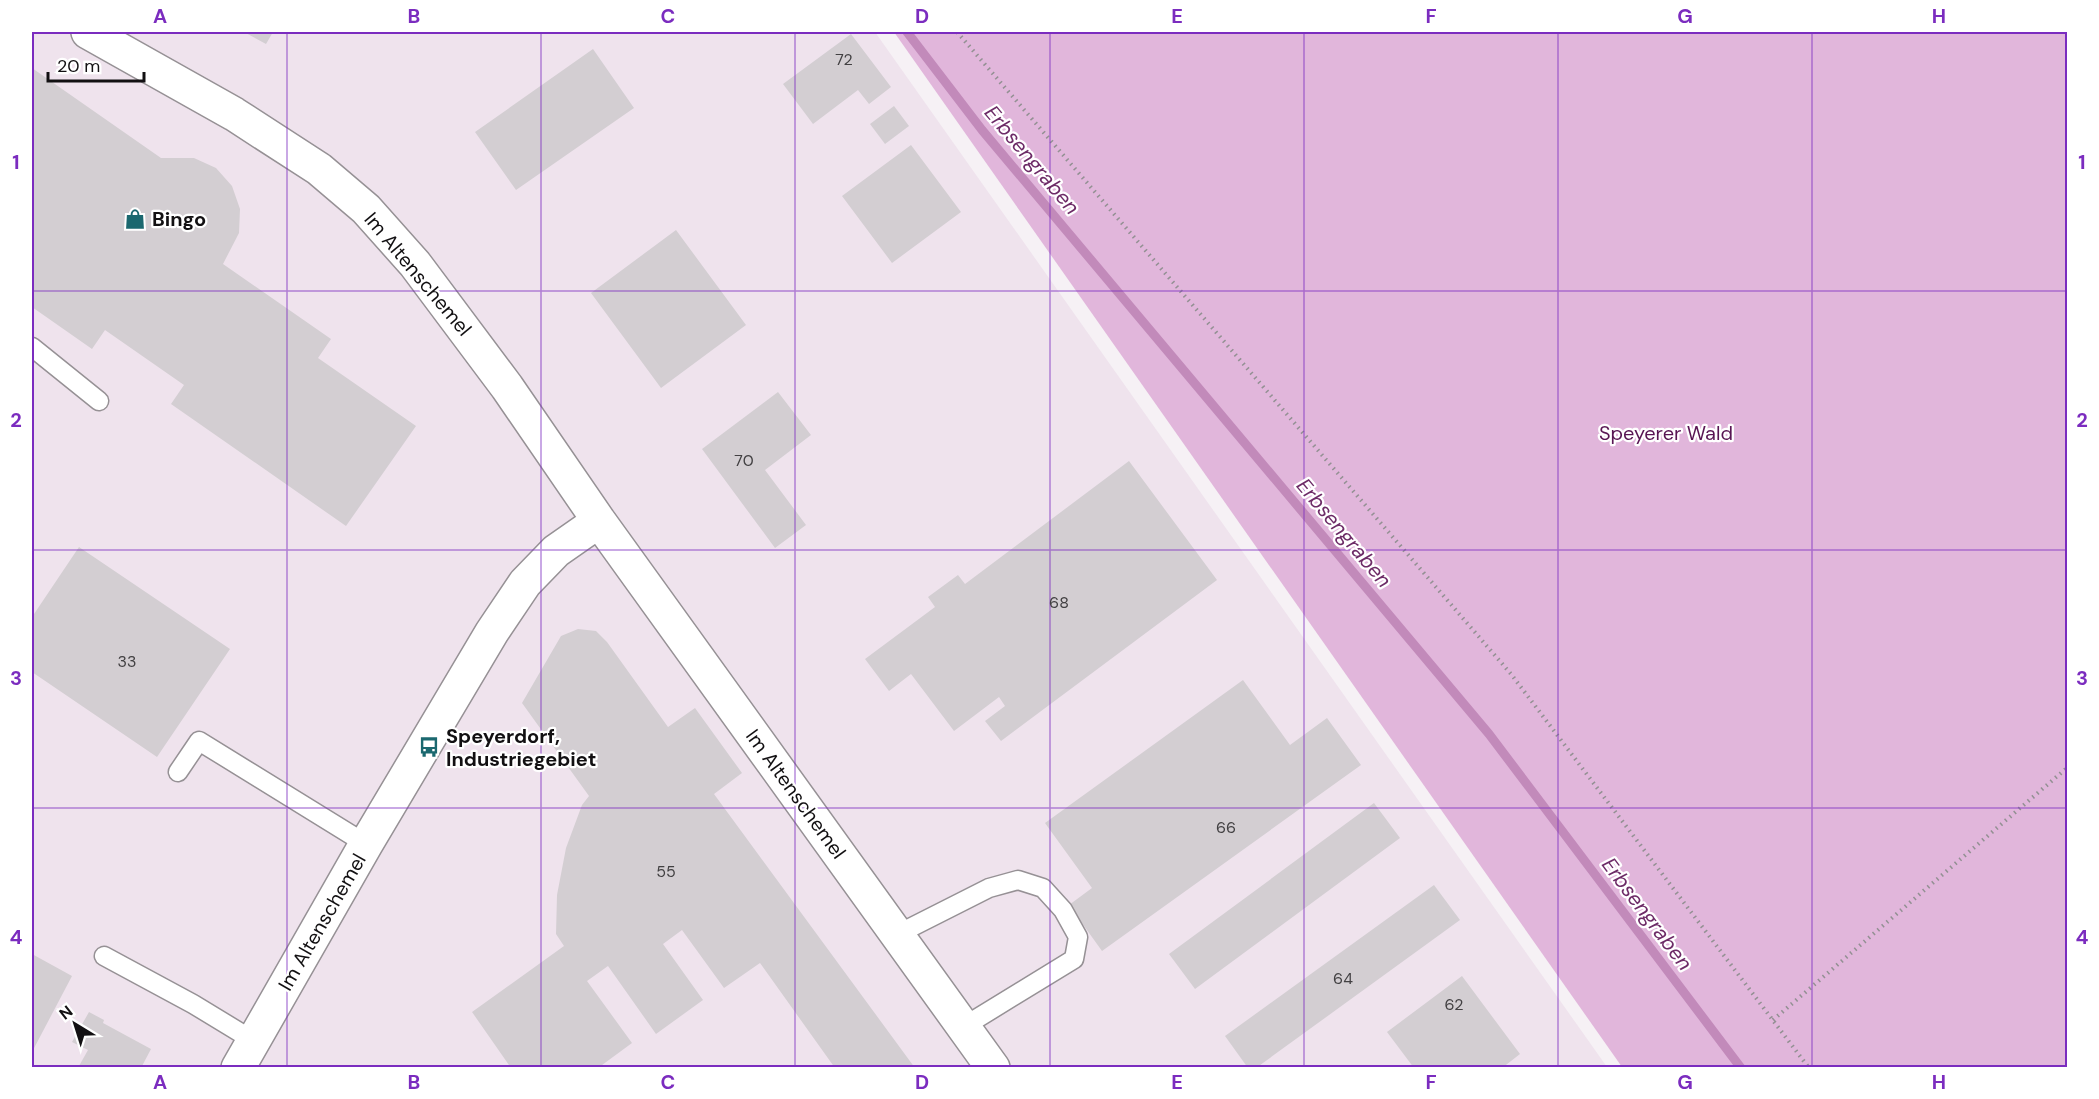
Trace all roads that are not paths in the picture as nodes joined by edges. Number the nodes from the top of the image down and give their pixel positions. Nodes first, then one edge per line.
1 (88, 32) edge
2 (32, 347) edge
3 (99, 401) dead end
4 (599, 521) junction
5 (178, 772) dead end
6 (366, 843) junction
7 (896, 935) junction
8 (104, 956) dead end
9 (963, 1027) junction
10 (246, 1054) edge
11 (993, 1068) edge

1 - 4 street, Im Altenschemel
2 - 3 lane
4 - 6 street, Im Altenschemel
4 - 7 street, Im Altenschemel
5 - 6 lane
6 - 10 street, Im Altenschemel
7 - 9 street, Im Altenschemel
7 - 9 lane
8 - 10 lane
9 - 11 street, Im Altenschemel

